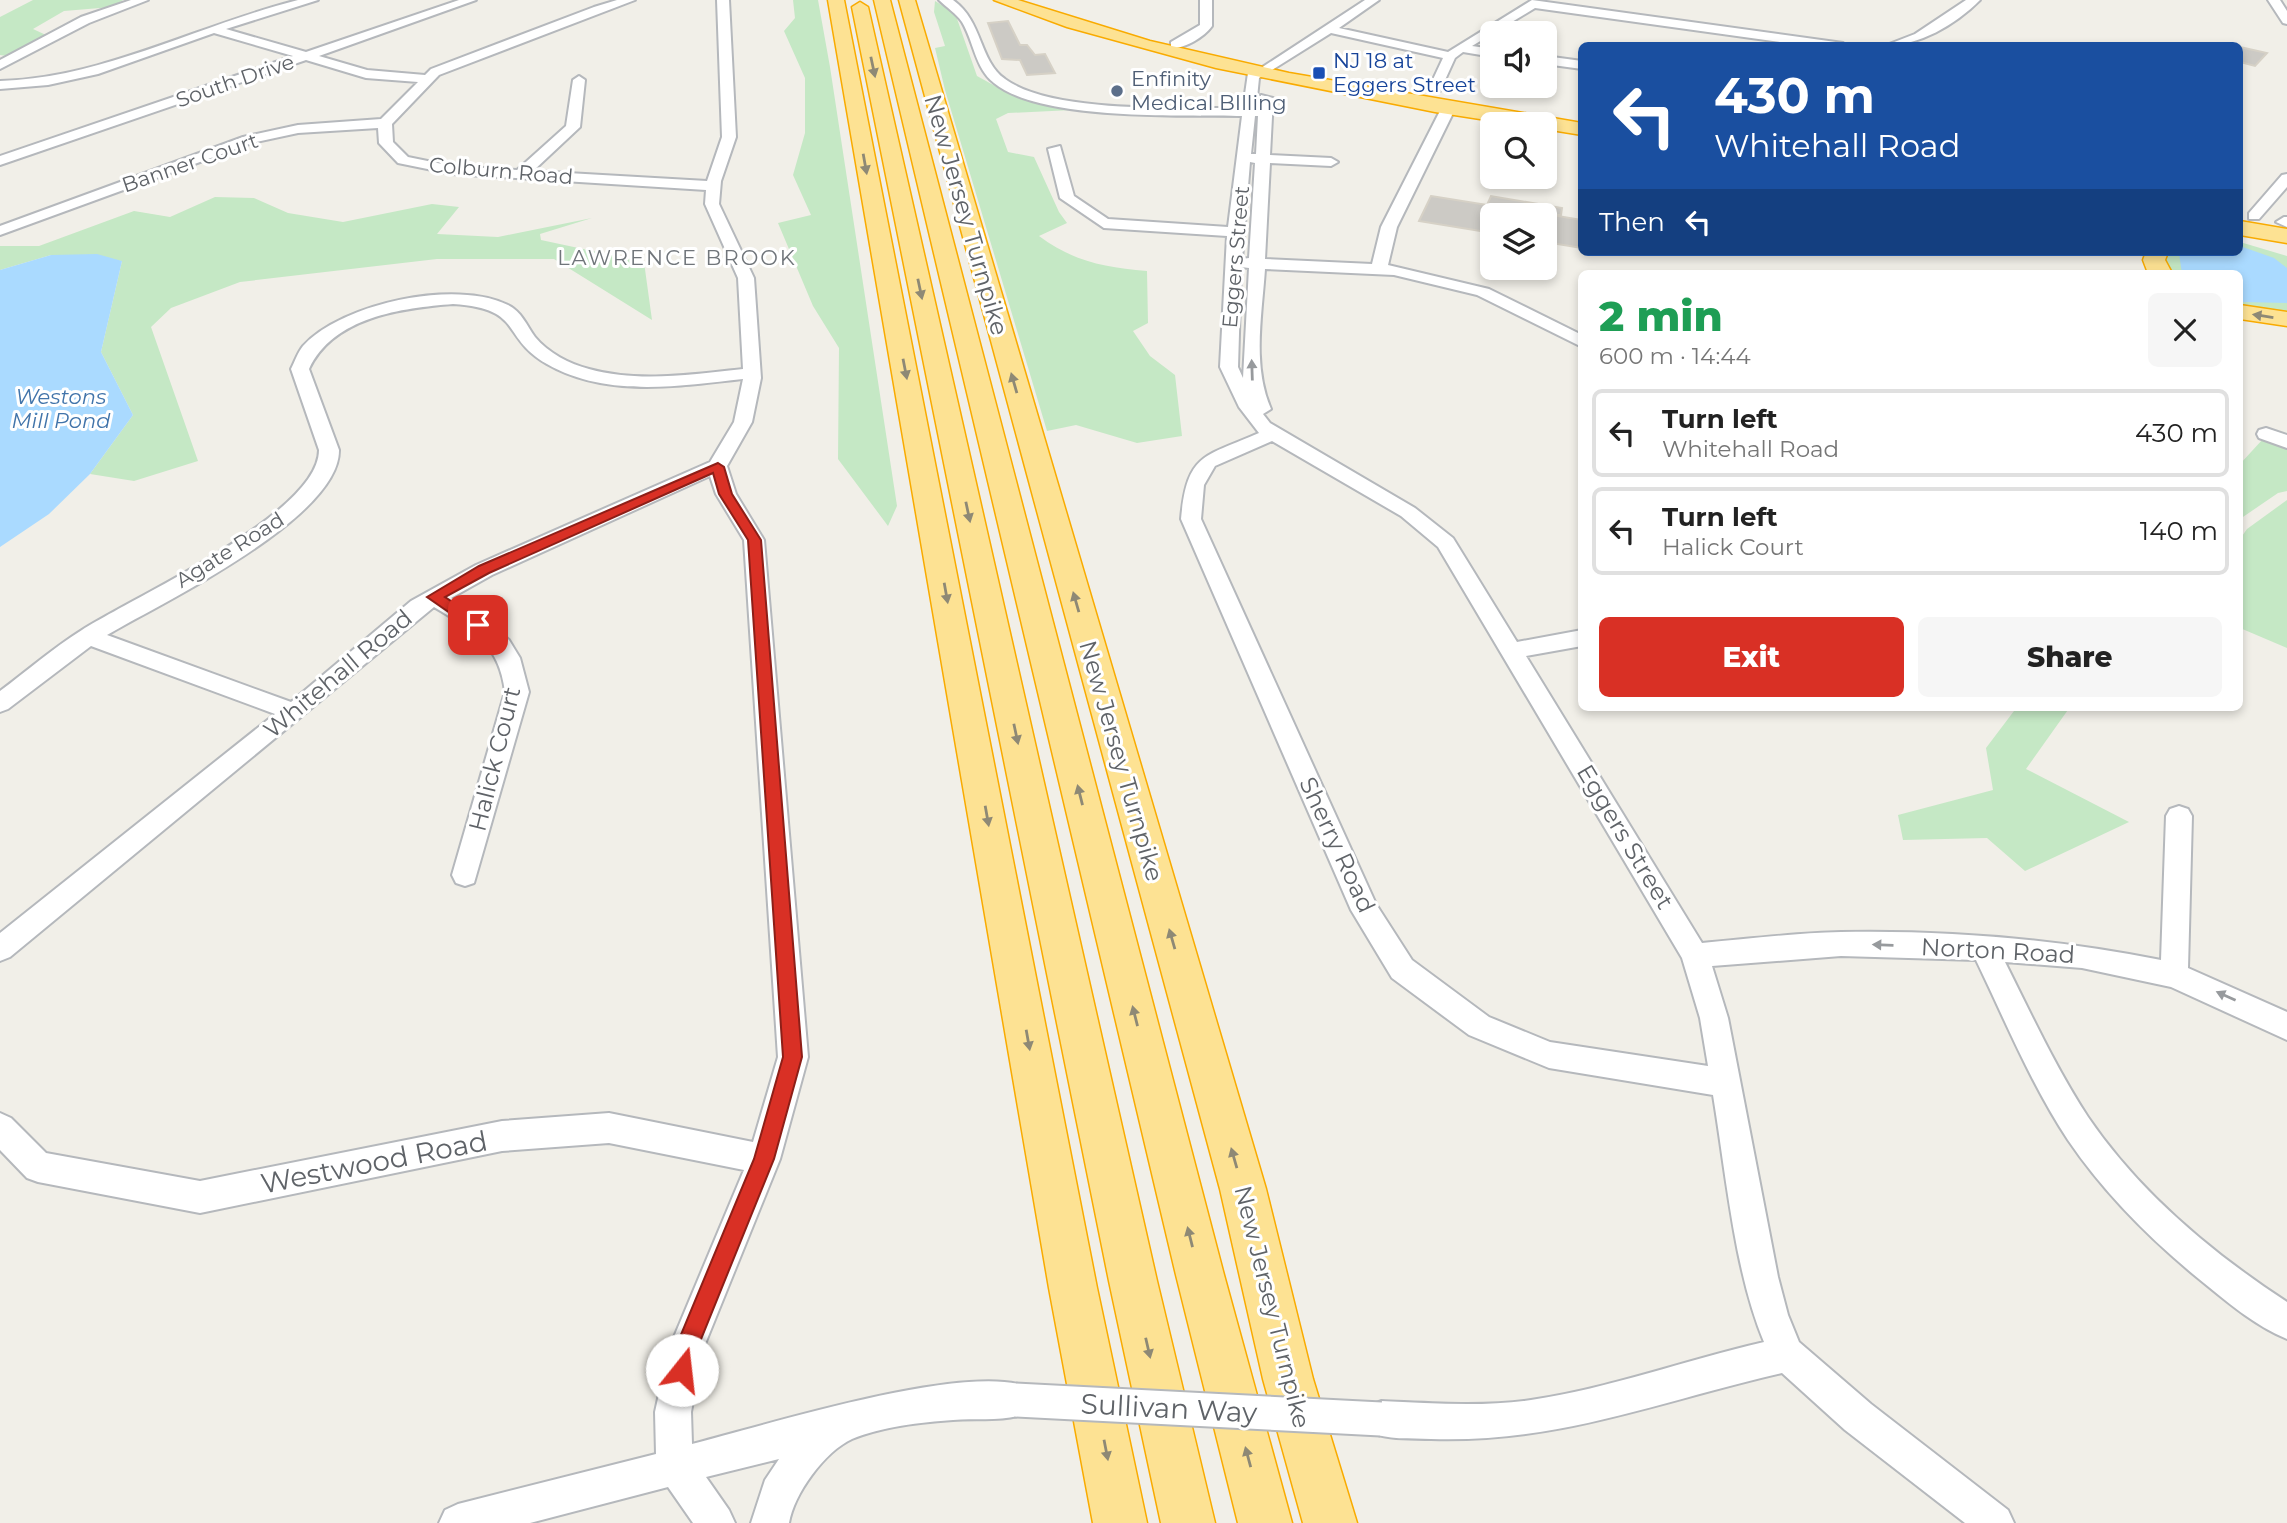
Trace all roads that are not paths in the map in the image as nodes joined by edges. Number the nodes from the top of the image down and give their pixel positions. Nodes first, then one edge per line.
1 (142, 0) edge
2 (312, 0) edge
3 (470, 0) edge
4 (629, 0) edge
5 (723, 0) edge
6 (836, 0) edge
7 (859, 0) edge
8 (882, 0) edge
9 (906, 0) edge
10 (945, 0) edge
11 (1002, 0) edge
12 (1026, 0) edge
13 (1206, 0) edge
14 (1373, 0) edge
15 (1625, 0) edge
16 (1974, 0) edge
17 (2274, 0) edge
18 (1537, 2) edge
19 (1062, 4) edge
20 (1616, 15) junction
21 (2287, 20) edge
22 (214, 29) junction
23 (1329, 29) junction
24 (1810, 42) edge
25 (1903, 42) edge
26 (1175, 45) junction
27 (1455, 52) junction
28 (1480, 53) edge
29 (310, 55) junction
30 (1557, 62) edge
31 (1578, 64) edge
32 (0, 65) edge
33 (1266, 70) junction
34 (426, 79) junction
35 (579, 80) dead end
36 (0, 85) edge
37 (1435, 88) junction
38 (1411, 96) junction
39 (1452, 106) junction
40 (1248, 112) junction
41 (1265, 112) junction
42 (1578, 122) edge
43 (385, 124) junction
44 (1578, 129) edge
45 (1055, 149) dead end
46 (1246, 158) junction
47 (1265, 159) junction
48 (0, 162) edge
49 (1331, 162) dead end
50 (520, 174) junction
51 (2287, 178) edge
52 (713, 186) junction
53 (2272, 197) junction
54 (2286, 222) edge
55 (2243, 226) edge
56 (1, 231) edge
57 (1236, 232) junction
58 (2287, 245) edge
59 (2287, 255) edge
60 (1236, 262) junction
61 (1258, 263) junction
62 (1379, 268) junction
63 (2243, 312) edge
64 (2287, 319) edge
65 (1229, 330) junction
66 (1253, 332) junction
67 (1578, 340) edge
68 (752, 373) junction
69 (1276, 432) junction
70 (2266, 434) dead end
71 (2287, 442) edge
72 (718, 467) junction
73 (434, 597) junction
74 (89, 637) junction
75 (1578, 639) edge
76 (1512, 651) junction
77 (0, 703) edge
78 (294, 712) junction
79 (2179, 816) dead end
80 (465, 875) dead end
81 (1984, 948) junction
82 (0, 949) edge
83 (1695, 955) junction
84 (2174, 975) junction
85 (2287, 1027) edge
86 (1727, 1083) junction
87 (0, 1128) edge
88 (764, 1159) junction
89 (2287, 1322) edge
90 (1787, 1354) junction
91 (843, 1423) junction
92 (675, 1466) junction
93 (458, 1523) edge
94 (716, 1523) edge
95 (770, 1523) edge
96 (1120, 1523) edge
97 (1188, 1523) edge
98 (1265, 1523) edge
99 (1330, 1523) edge
100 (1995, 1523) edge

1 - 32 street
2 - 22 street
3 - 29 street, South Drive
4 - 34 street
5 - 52 street
6 -> 96 highway
7 -> 97 highway
98 -> 8 highway, New Jersey Turnpike
99 -> 9 highway, New Jersey Turnpike
10 - 40 street
11 - 33 highway
12 - 19 highway
13 - 26 street
14 - 23 street
15 - 20 street
16 - 25 street
17 - 21 street
18 - 20 street
18 - 27 street
19 - 26 highway
20 - 24 street
22 - 29 street
22 - 36 street
23 - 27 street
23 - 33 street
26 - 33 highway
27 - 28 street
27 - 37 street
29 - 34 street
29 - 48 street, South Drive
30 - 31 street
33 - 38 highway
33 - 39 highway
33 - 40 street, Eggers Street
33 - 41 street, Eggers Street
34 - 43 street
35 - 50 street
37 - 38 highway
37 - 39 highway
38 - 39 highway
39 - 42 highway
39 - 44 highway
39 - 62 street
40 - 41 street
40 - 46 street, Eggers Street
41 - 47 street, Eggers Street
43 - 50 street, Colburn Road
43 - 56 street, Banner Court
45 - 57 street
46 - 47 street
46 - 57 street, Eggers Street
47 - 49 street
47 - 61 street, Eggers Street
50 - 52 street, Colburn Road
51 - 53 street
52 - 68 street
53 - 54 street
53 - 55 street
54 - 55 highway
55 - 58 highway
55 - 59 highway
57 - 60 street, Eggers Street
60 - 61 street
60 - 65 street, Eggers Street
61 - 62 street
61 - 66 street, Eggers Street
62 - 67 street
64 -> 63 highway
65 - 66 street
65 - 69 street, Eggers Street
69 -> 66 street, Eggers Street
68 - 72 street
68 - 74 street, Agate Road
69 - 76 street, Eggers Street
69 - 86 street, Sherry Road
70 - 71 street
72 - 73 street, Whitehall Road
72 - 88 street
73 - 78 street, Whitehall Road
73 - 80 street, Halick Court
74 - 77 street, Agate Road
74 - 78 street
75 - 76 street
76 - 83 street, Eggers Street
78 - 82 street, Whitehall Road
79 - 84 street
81 -> 83 street, Norton Road
81 - 84 street, Norton Road
81 - 89 street
83 - 86 street, Eggers Street
85 -> 84 street, Norton Road
86 - 90 street, Eggers Street
87 - 88 street, Westwood Road
88 - 92 street
90 - 91 street, Sullivan Way, bridge
90 - 100 street
91 - 92 street, Sullivan Way
91 - 95 street
92 - 93 street, Sullivan Way
92 - 94 street

